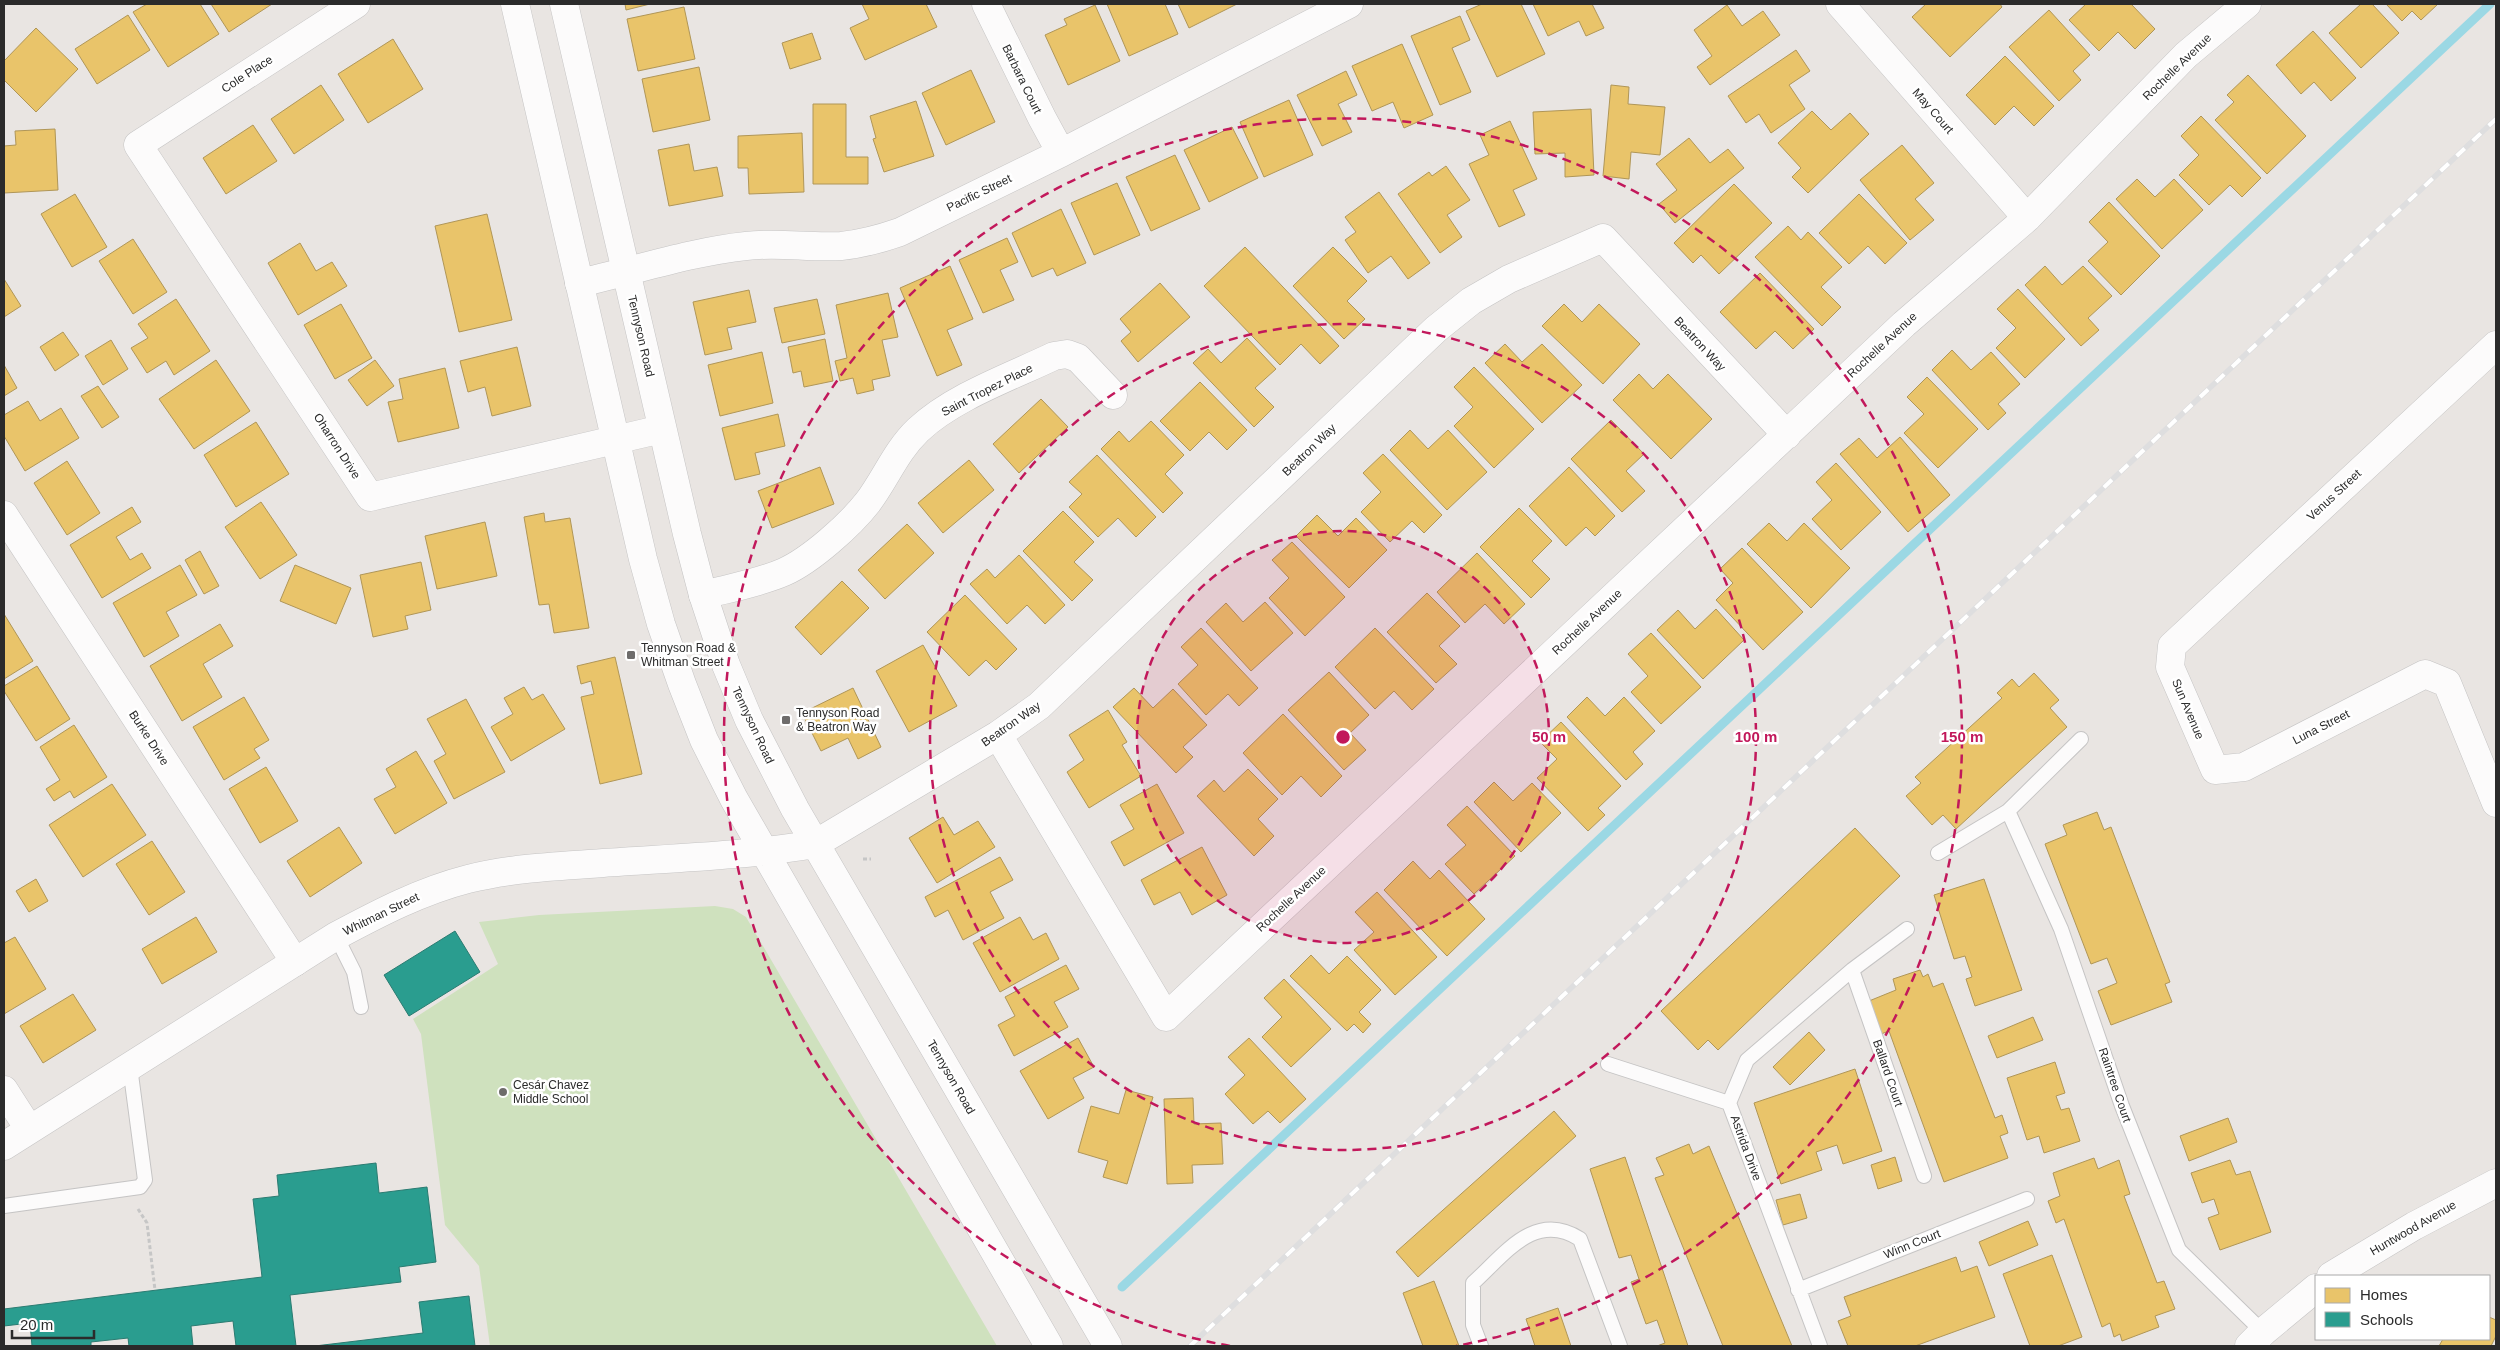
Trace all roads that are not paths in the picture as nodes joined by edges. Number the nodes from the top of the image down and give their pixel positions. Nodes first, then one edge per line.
1 (356, 4) edge
2 (515, 4) edge
3 (564, 4) edge
4 (986, 4) edge
5 (1349, 4) edge
6 (1840, 4) edge
7 (2248, 4) edge
8 (138, 145) joint
9 (1061, 153) junction
10 (2027, 218) junction
11 (626, 272) junction
12 (579, 283) junction
13 (2496, 345) edge
14 (1113, 395) dead end
15 (662, 429) junction
16 (1787, 435) junction
17 (616, 440) junction
18 (4, 515) edge
19 (703, 595) junction
20 (2172, 646) joint
21 (998, 735) junction
22 (2081, 739) dead end
23 (2215, 770) joint
24 (2496, 803) edge
25 (2008, 811) junction
26 (814, 844) junction
27 (763, 852) junction
28 (1938, 853) dead end
29 (1907, 929) dead end
30 (336, 936) junction
31 (295, 962) junction
32 (1852, 970) junction
33 (360, 1007) dead end
34 (1608, 1064) dead end
35 (130, 1067) junction
36 (4, 1090) edge
37 (1729, 1103) junction
38 (29, 1129) junction
39 (4, 1146) edge
40 (1924, 1176) dead end
41 (2496, 1183) edge
42 (2027, 1199) dead end
43 (4, 1206) edge
44 (2333, 1275) edge
45 (2315, 1289) edge
46 (1798, 1290) junction
47 (2256, 1339) edge
48 (1049, 1346) edge
49 (1108, 1346) edge
50 (1481, 1346) edge
51 (1620, 1346) edge
52 (1820, 1346) edge

1 - 8 street, Cole Place
2 - 12 street
3 - 11 street, Tennyson Road
4 - 9 street, Barbara Court
5 - 9 street, Pacific Street
6 - 10 street, May Court
7 - 10 street, Rochelle Avenue
8 - 17 street, Oharron Drive
9 - 11 street, Pacific Street
10 - 16 street, Rochelle Avenue
11 - 12 street, Pacific Street
11 - 15 street, Tennyson Road
12 - 17 street
13 - 20 street, Venus Street
14 - 19 street, Saint Tropez Place
15 - 17 street, Oharron Drive
15 - 19 street, Tennyson Road
16 - 21 street, Beatron Way
16 - 21 street, Rochelle Avenue
17 - 27 street
18 - 31 street, Burke Drive
19 - 26 street, Tennyson Road
20 - 23 street, Sun Avenue
21 - 26 street, Beatron Way
22 - 25 lane
23 - 24 street, Luna Street
25 - 28 lane
25 - 47 lane, Raintree Court
26 - 27 street, Whitman Street
26 - 49 street, Tennyson Road
27 - 30 street, Whitman Street
27 - 48 street
29 - 32 lane, Astrida Drive
30 - 31 street, Whitman Street
30 - 33 lane
31 - 35 street, Whitman Street
32 - 37 lane, Astrida Drive
32 - 40 lane, Ballard Court
34 - 37 lane
35 - 38 street, Whitman Street
35 - 43 lane
36 - 38 street
37 - 46 lane, Astrida Drive
38 - 39 street, Whitman Street
41 - 44 street, Huntwood Avenue
42 - 46 lane, Winn Court
45 - 47 street
46 - 52 lane, Astrida Drive
50 - 51 lane

